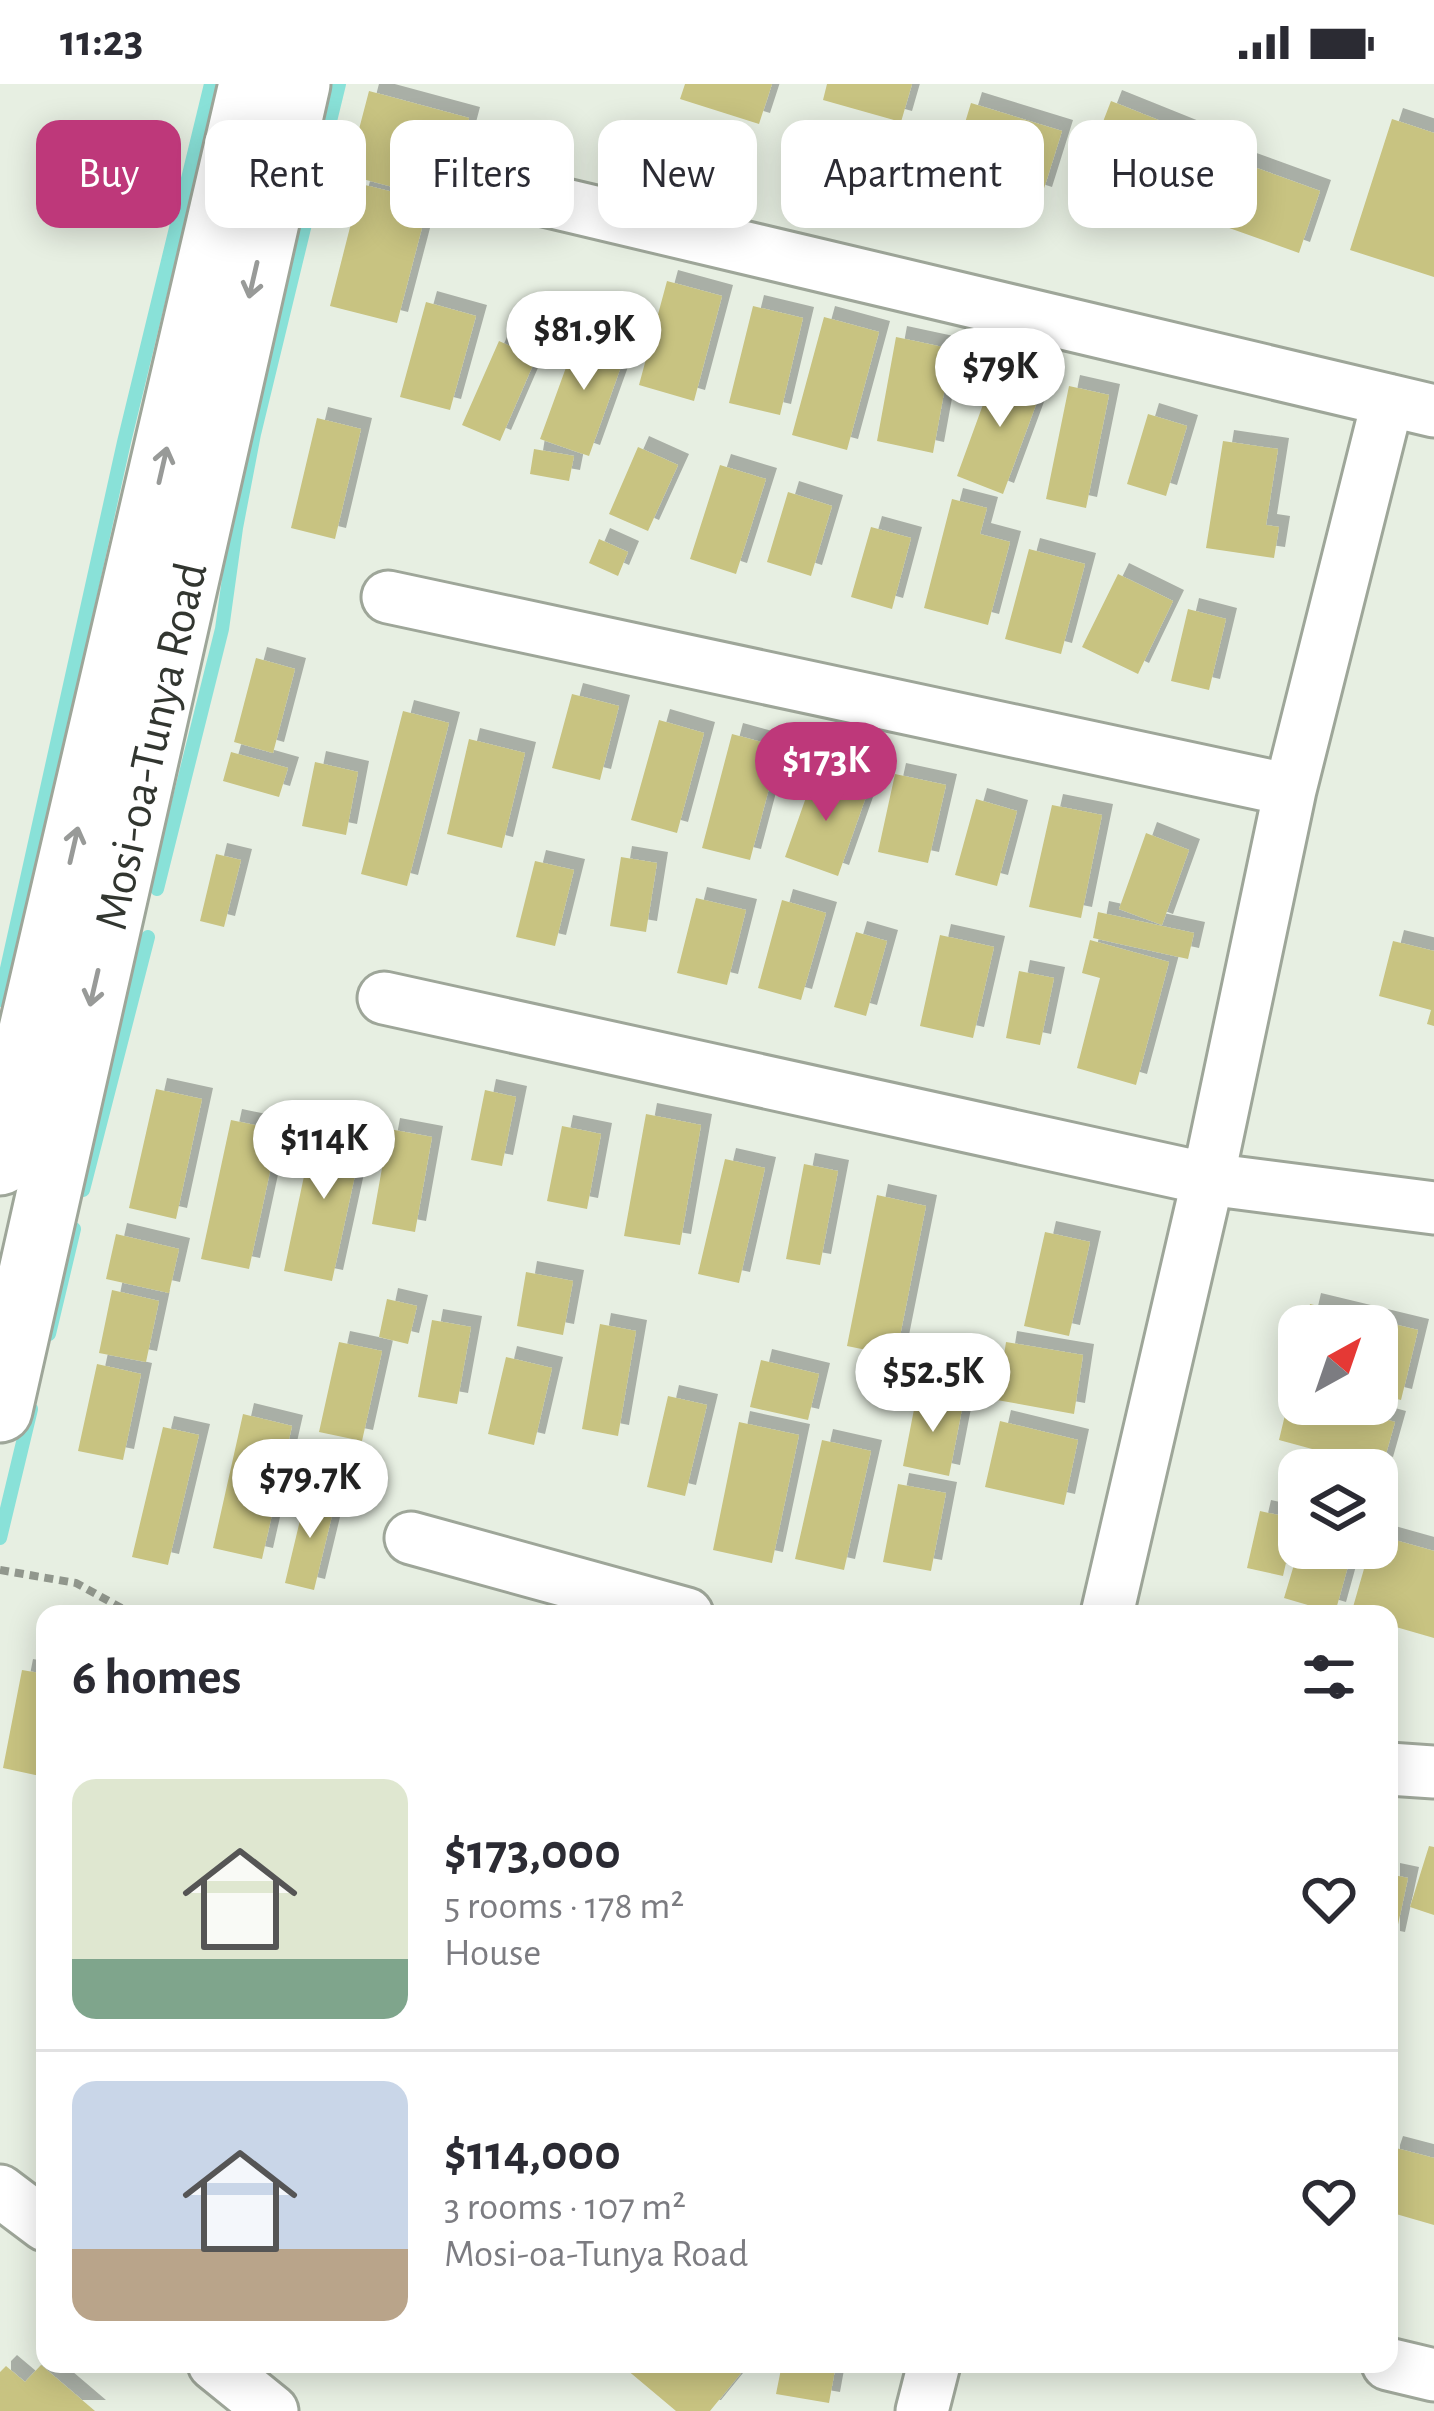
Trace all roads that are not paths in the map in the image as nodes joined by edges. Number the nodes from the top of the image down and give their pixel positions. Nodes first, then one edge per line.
1 (251, 84) edge
2 (298, 84) edge
3 (574, 207) edge
4 (1411, 406) edge
5 (388, 597) dead end
6 (1290, 790) junction
7 (384, 998) dead end
8 (0, 1163) edge
9 (1208, 1178) junction
10 (1434, 1208) edge
11 (0, 1410) edge
12 (411, 1538) dead end
13 (654, 1605) edge
14 (1109, 1605) edge
15 (1398, 1770) edge
16 (1434, 1772) edge
17 (0, 2191) edge
18 (36, 2218) edge
19 (1398, 2366) edge
20 (225, 2373) edge
21 (932, 2373) edge
22 (1434, 2375) edge
23 (272, 2411) edge
24 (922, 2411) edge

8 -> 1 main road, Mosi-oa-Tunya Road
2 -> 11 main road, Mosi-oa-Tunya Road
3 - 4 street
4 - 6 street
5 - 6 street
6 - 9 street
7 - 9 street
9 - 10 street
9 - 14 street
12 - 13 street
15 - 16 street
17 - 18 street
19 - 22 street
20 - 23 street
21 - 24 street

